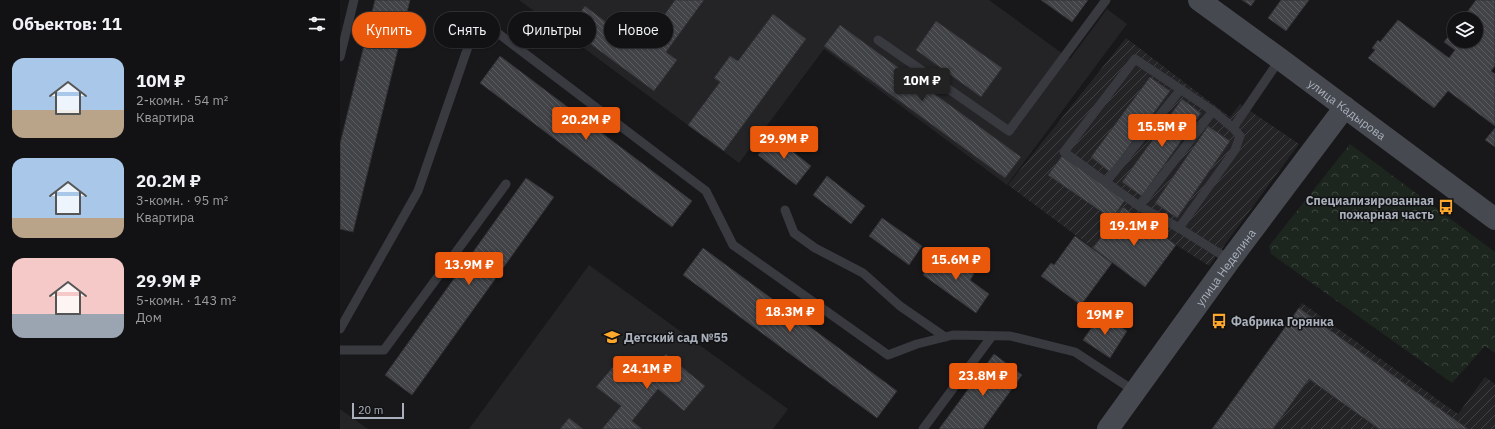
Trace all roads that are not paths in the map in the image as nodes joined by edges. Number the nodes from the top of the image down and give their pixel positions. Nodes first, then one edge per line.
1 (354, 0) edge
2 (1106, 0) edge
3 (1199, 0) edge
4 (878, 40) dead end
5 (340, 55) edge
6 (1280, 58) junction
7 (1181, 89) junction
8 (1345, 107) junction
9 (1213, 111) junction
10 (1233, 128) junction
11 (1106, 182) junction
12 (506, 184) dead end
13 (1139, 206) junction
14 (785, 210) dead end
15 (1495, 218) edge
16 (1179, 228) junction
17 (1230, 260) junction
18 (340, 329) edge
19 (992, 336) junction
20 (945, 337) junction
21 (340, 350) edge
22 (1136, 392) junction
23 (923, 429) edge
24 (1108, 429) edge

1 - 5 lane
2 - 4 lane
3 - 6 street, улица Кадырова
6 - 8 street, улица Кадырова
6 - 10 lane
7 - 9 lane
7 - 11 lane
7 - 11 lane
8 - 15 street, улица Кадырова
8 - 17 street, улица Неделина
9 - 10 lane
9 - 13 lane
10 - 16 lane
11 - 13 lane
12 - 21 lane
13 - 16 lane
14 - 20 lane
16 - 17 lane
17 - 22 street, улица Неделина
18 - 20 lane
19 - 20 lane
19 - 22 lane
19 - 23 lane
22 - 24 street, улица Неделина

